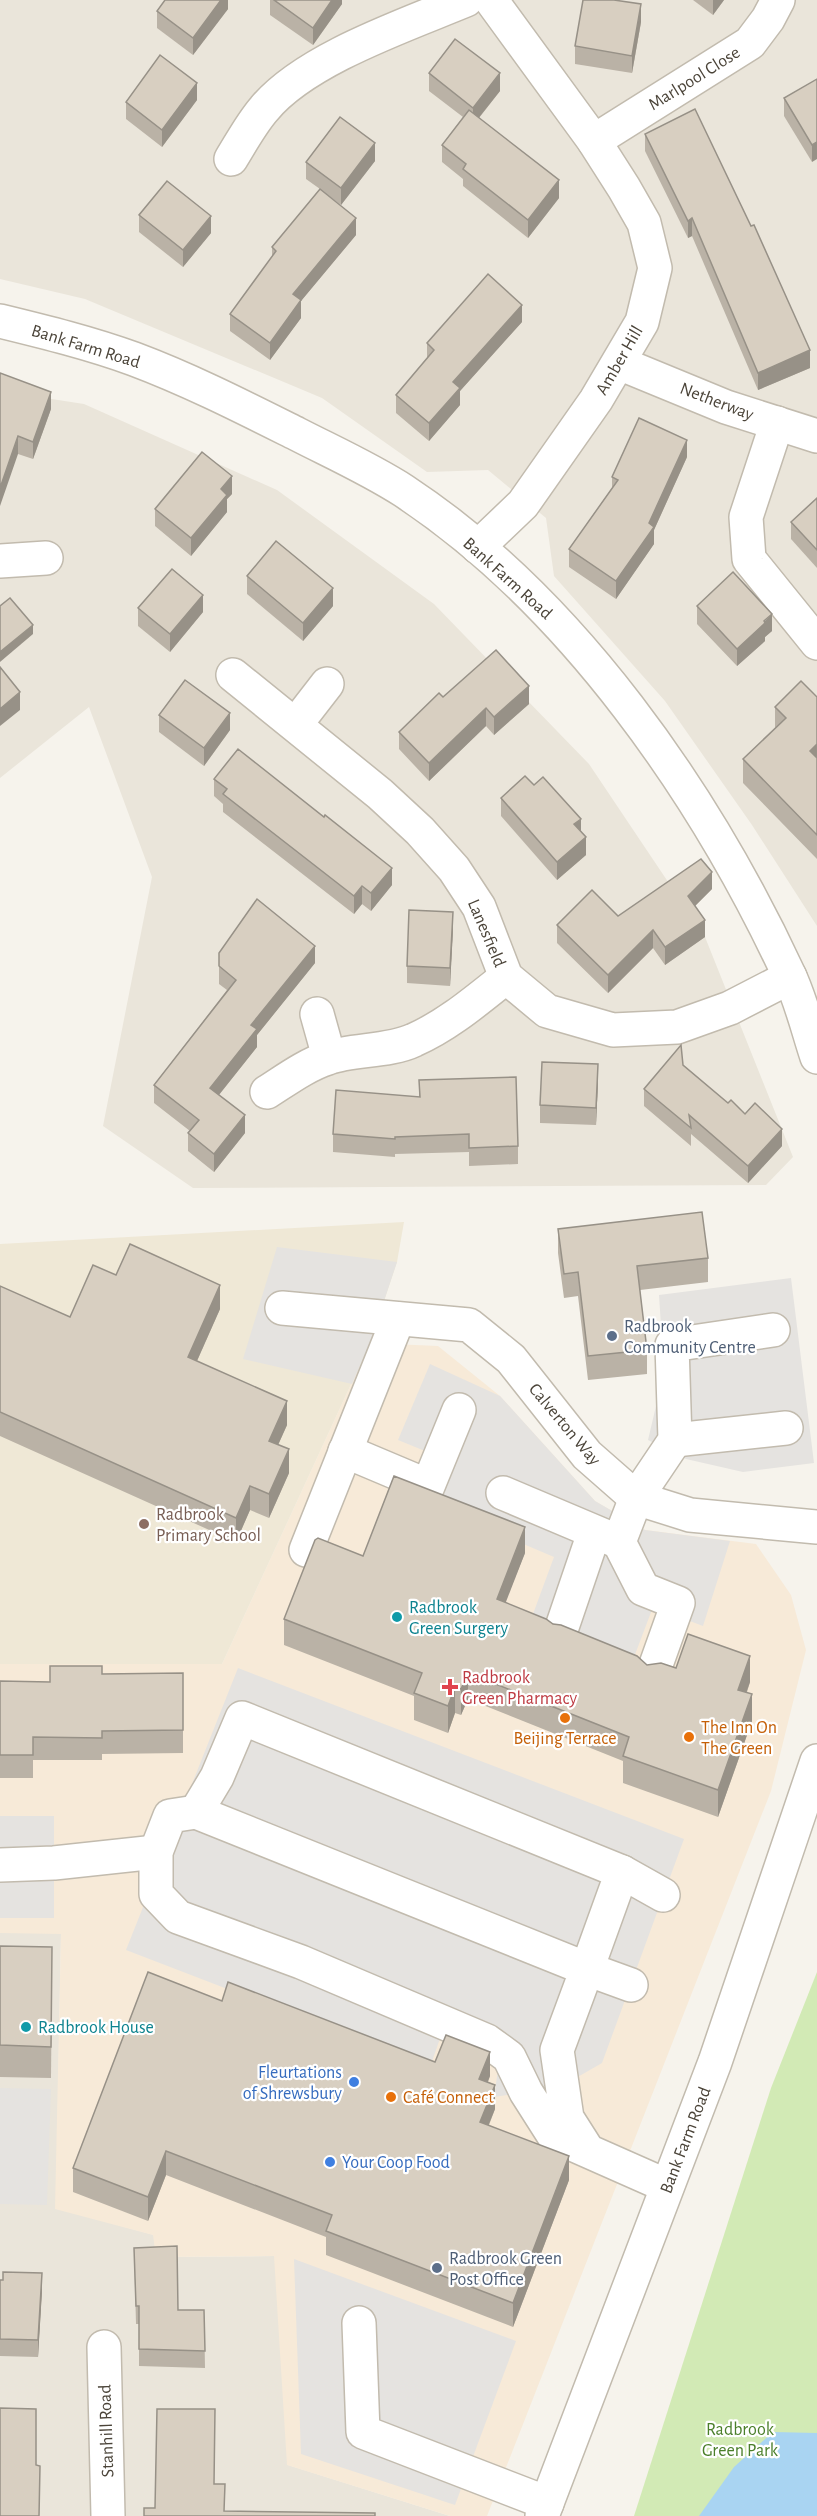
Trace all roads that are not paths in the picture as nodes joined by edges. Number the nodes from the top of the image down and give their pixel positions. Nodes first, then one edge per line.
1 (466, 0) edge
2 (491, 0) edge
3 (778, 0) edge
4 (594, 141) junction
5 (231, 159) dead end
6 (0, 321) edge
7 (619, 363) junction
8 (777, 423) junction
9 (817, 436) edge
10 (478, 547) junction
11 (46, 558) dead end
12 (0, 561) edge
13 (817, 643) edge
14 (233, 675) dead end
15 (327, 684) dead end
16 (296, 724) junction
17 (506, 977) junction
18 (790, 977) junction
19 (317, 1014) dead end
20 (329, 1057) junction
21 (817, 1057) edge
22 (267, 1092) dead end
23 (282, 1308) dead end
24 (395, 1319) junction
25 (773, 1330) dead end
26 (459, 1410) dead end
27 (786, 1428) dead end
28 (675, 1440) junction
29 (345, 1451) junction
30 (503, 1493) dead end
31 (636, 1498) junction
32 (817, 1527) edge
33 (607, 1538) junction
34 (306, 1550) dead end
35 (560, 1633) edge
36 (653, 1673) edge
37 (817, 1761) edge
38 (196, 1812) junction
39 (156, 1852) junction
40 (0, 1865) edge
41 (622, 1872) junction
42 (663, 1895) dead end
43 (587, 1969) junction
44 (631, 1985) dead end
45 (588, 2151) junction
46 (667, 2186) junction
47 (359, 2323) dead end
48 (104, 2347) dead end
49 (545, 2509) edge
50 (108, 2516) edge

1 - 5 street
2 - 4 street, Amber Hill
3 - 4 street, Marlpool Close
4 - 7 street, Amber Hill
6 - 10 street, Bank Farm Road
7 - 8 street, Netherway
7 - 10 street, Amber Hill
8 - 9 street, Netherway
8 - 13 street
10 - 18 street, Bank Farm Road
11 - 12 street
14 - 16 street, Lanesfield
15 - 16 street
16 - 17 street, Lanesfield
17 - 18 street, Lanesfield
17 - 20 street
18 - 21 street, Bank Farm Road
19 - 20 street
20 - 22 street
23 - 24 street, Calverton Way
24 - 29 street
24 - 31 street, Calverton Way
25 - 28 street
26 - 29 street
27 - 28 street
28 - 31 street
29 - 34 street
30 - 33 street
31 - 32 street, Calverton Way
31 - 33 street
33 - 35 street
33 - 36 street
37 - 46 street, Bank Farm Road
38 - 39 street
38 - 41 street
38 - 43 street
39 - 40 street
39 - 45 street
41 - 42 street
41 - 43 street
43 - 44 street
43 - 45 street
45 - 46 street
46 - 49 street, Bank Farm Road
47 - 49 street
48 - 50 street, Stanhill Road

